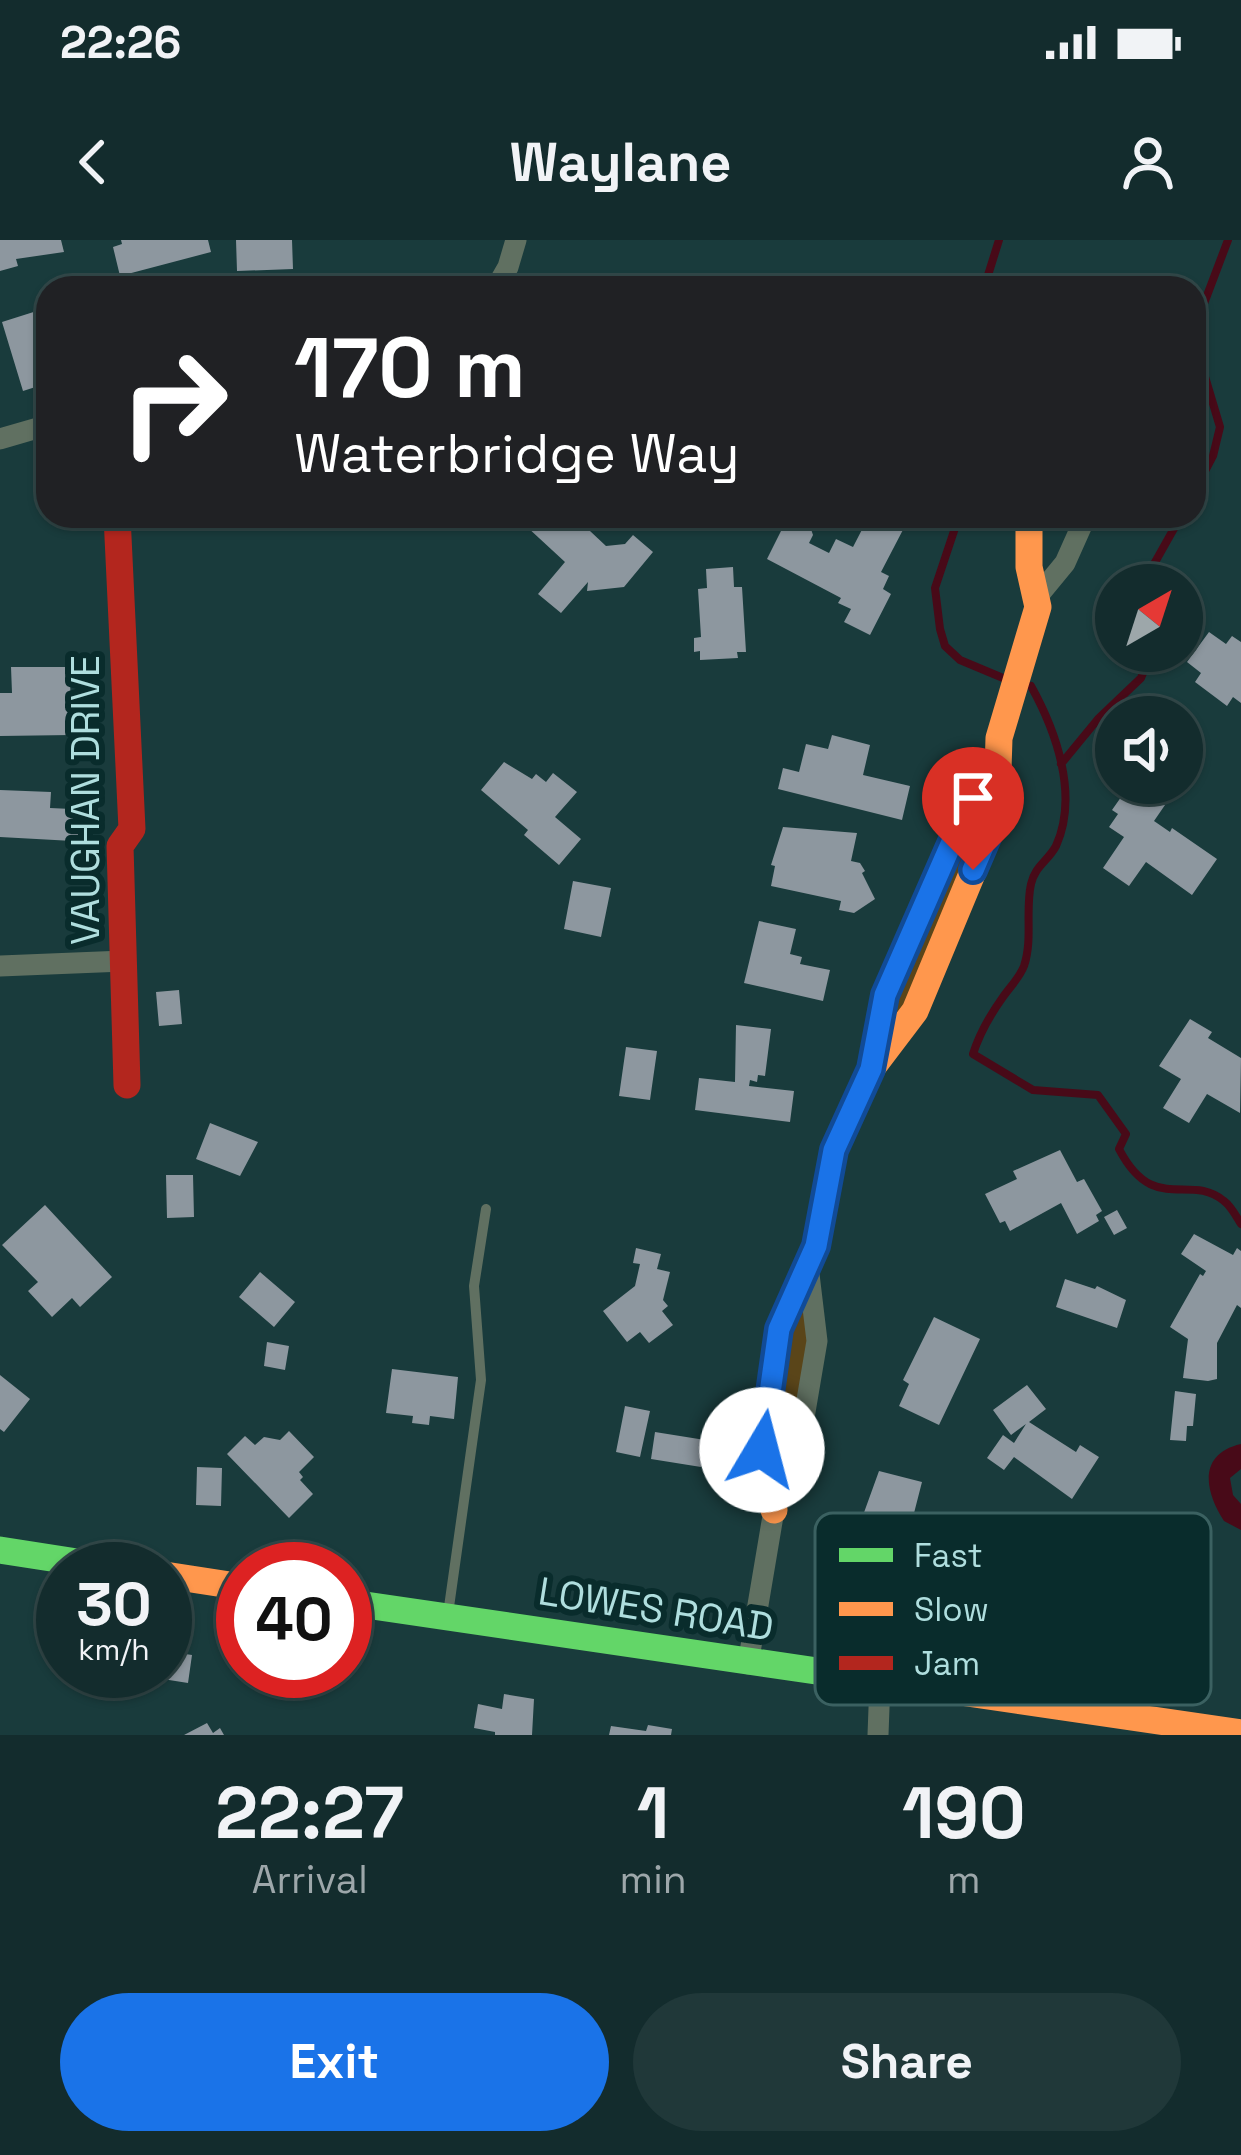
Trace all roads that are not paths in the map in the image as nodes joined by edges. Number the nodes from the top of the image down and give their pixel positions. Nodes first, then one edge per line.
1 (516, 240) edge
2 (501, 276) edge
3 (36, 428) edge
4 (0, 439) edge
5 (119, 528) edge
6 (1028, 528) edge
7 (1081, 528) edge
8 (1037, 598) junction
9 (124, 961) junction
10 (0, 966) edge
11 (127, 1085) dead end
12 (486, 1209) dead end
13 (808, 1265) junction
14 (774, 1510) junction
15 (0, 1550) edge
16 (36, 1556) edge
17 (372, 1606) edge
18 (448, 1618) junction
19 (748, 1664) junction
20 (815, 1673) edge
21 (879, 1705) edge
22 (1047, 1705) edge
23 (1241, 1733) edge
24 (878, 1735) edge

1 - 2 street
3 - 4 street
5 - 9 street, VAUGHAN DRIVE
6 - 8 street
7 - 8 street
8 - 13 street
9 - 10 street
9 - 11 street, VAUGHAN DRIVE
12 - 18 lane
13 - 14 street
13 - 14 street
14 - 19 street
15 - 16 street
17 - 18 street, LOWES ROAD
18 - 19 street, LOWES ROAD
19 - 20 street, LOWES ROAD
21 - 24 street
22 - 23 street, LOWES ROAD

